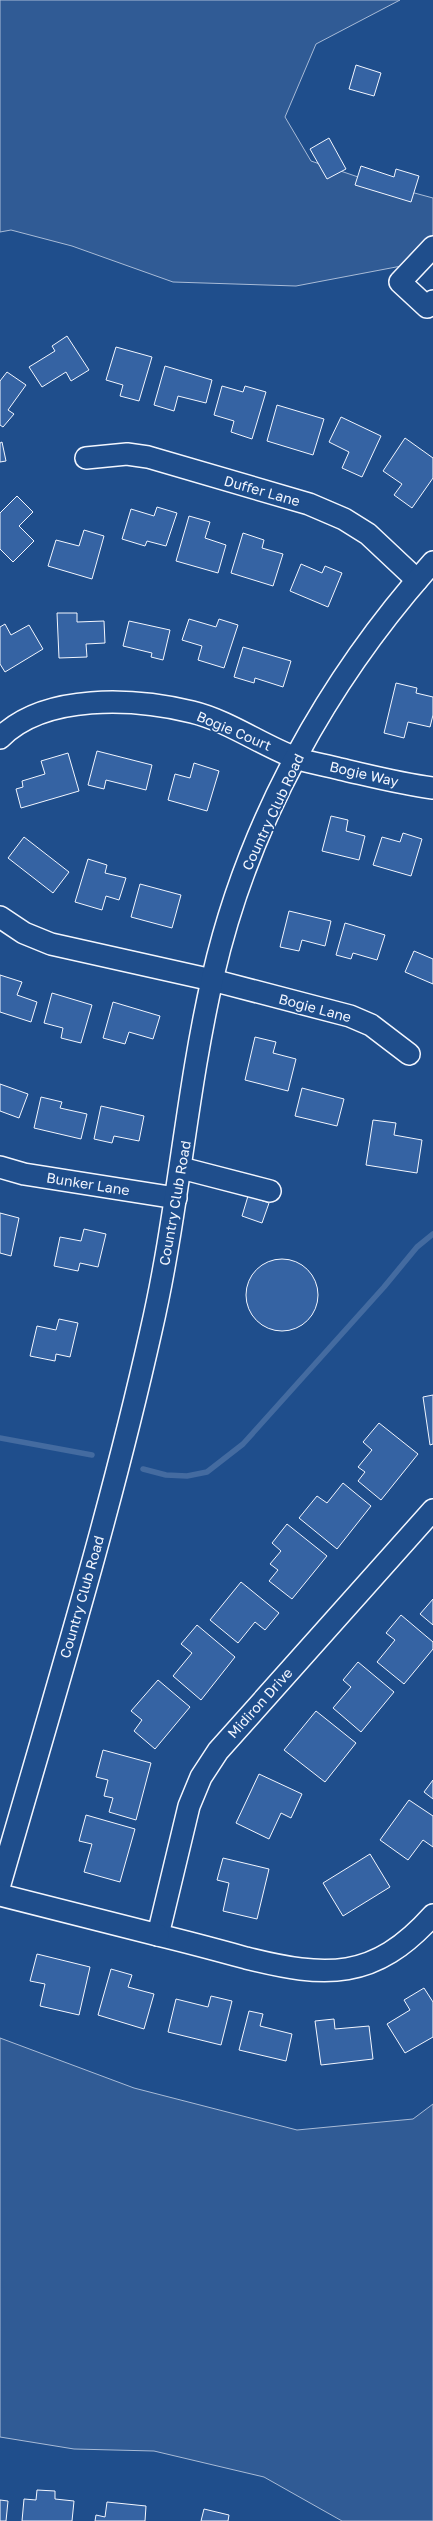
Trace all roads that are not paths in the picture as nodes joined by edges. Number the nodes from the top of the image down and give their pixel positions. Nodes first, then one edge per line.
1 (433, 247) edge
2 (433, 301) edge
3 (86, 458) dead end
4 (433, 562) edge
5 (417, 580) junction
6 (0, 738) edge
7 (296, 758) junction
8 (433, 788) edge
9 (0, 916) edge
10 (212, 980) junction
11 (409, 1054) dead end
12 (0, 1167) edge
13 (181, 1168) junction
14 (270, 1191) dead end
15 (176, 1198) junction
16 (433, 1510) edge
17 (0, 1884) edge
18 (0, 1895) edge
19 (433, 1915) edge
20 (158, 1935) junction

1 - 2 street
3 - 5 street, Duffer Lane
4 - 5 street, Country Club Road
5 - 7 street, Country Club Road
6 - 7 street, Bogie Court
7 - 8 street, Bogie Way
7 - 10 street, Country Club Road
9 - 10 street
10 - 11 street, Bogie Lane
10 - 13 street, Country Club Road
12 - 15 street, Bunker Lane
13 - 14 street
13 - 15 street, Country Club Road
15 - 17 street, Country Club Road
16 - 20 street, Midiron Drive
18 - 20 street
19 - 20 street

